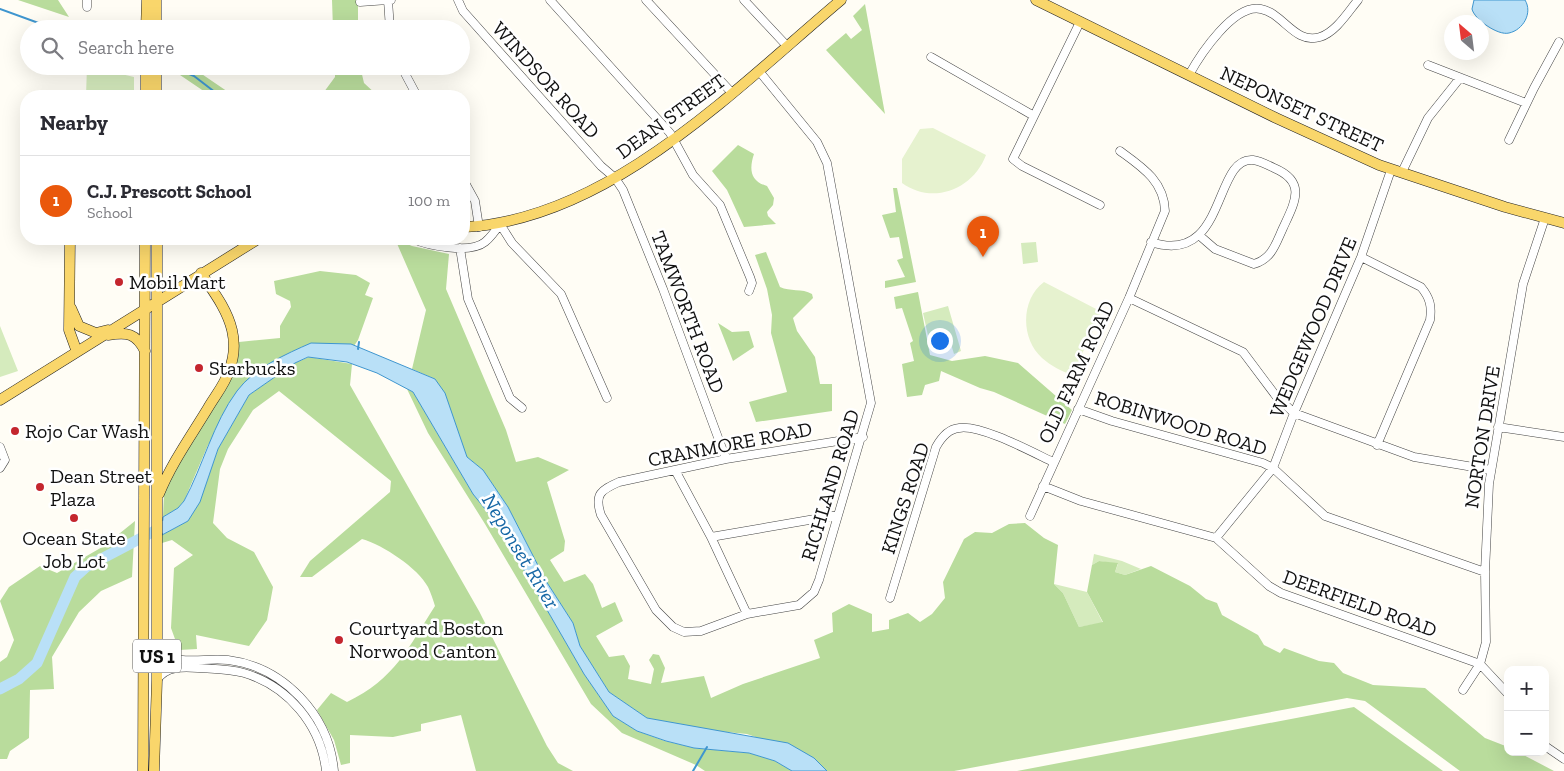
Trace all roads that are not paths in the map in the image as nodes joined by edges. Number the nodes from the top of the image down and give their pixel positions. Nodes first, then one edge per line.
1 (146, 0) edge
2 (156, 0) edge
3 (389, 0) edge
4 (458, 0) edge
5 (550, 0) edge
6 (646, 0) edge
7 (744, 0) edge
8 (841, 0) edge
9 (1036, 0) edge
10 (1358, 0) edge
11 (360, 2) dead end
12 (146, 20) edge
13 (156, 20) edge
14 (390, 20) edge
15 (1080, 22) junction
16 (1559, 42) dead end
17 (787, 46) junction
18 (931, 57) dead end
19 (1428, 65) dead end
20 (758, 71) junction
21 (146, 75) edge
22 (156, 75) edge
23 (406, 75) edge
24 (1189, 75) junction
25 (1460, 78) junction
26 (146, 90) edge
27 (156, 90) edge
28 (414, 90) edge
29 (732, 93) junction
30 (1526, 103) junction
31 (1034, 116) junction
32 (673, 140) junction
33 (1509, 140) dead end
34 (1120, 151) dead end
35 (1391, 170) junction
36 (1402, 172) junction
37 (615, 178) junction
38 (470, 192) edge
39 (1100, 205) dead end
40 (1545, 218) junction
41 (1564, 223) edge
42 (500, 224) junction
43 (479, 227) junction
44 (470, 228) edge
45 (1200, 236) junction
46 (1151, 242) junction
47 (70, 245) edge
48 (145, 245) edge
49 (157, 245) edge
50 (248, 245) edge
51 (434, 245) edge
52 (460, 248) junction
53 (1361, 257) junction
54 (201, 273) junction
55 (749, 291) dead end
56 (1129, 298) junction
57 (69, 302) junction
58 (158, 302) junction
59 (145, 310) junction
60 (114, 329) junction
61 (104, 335) junction
62 (145, 351) junction
63 (77, 352) junction
64 (607, 398) dead end
65 (0, 400) edge
66 (522, 408) dead end
67 (1078, 409) junction
68 (1294, 413) junction
69 (1498, 427) junction
70 (863, 437) junction
71 (1564, 437) edge
72 (1377, 445) junction
73 (0, 447) edge
74 (726, 460) junction
75 (1053, 462) junction
76 (0, 468) edge
77 (1273, 468) junction
78 (674, 470) junction
79 (1492, 470) junction
80 (1043, 486) junction
81 (605, 489) joint
82 (157, 500) junction
83 (838, 515) junction
84 (1030, 516) dead end
85 (711, 537) junction
86 (1216, 538) junction
87 (1484, 572) junction
88 (890, 598) dead end
89 (746, 614) junction
90 (156, 635) junction
91 (1480, 664) junction
92 (157, 680) junction
93 (1463, 690) dead end
94 (1504, 690) edge
95 (1549, 749) edge
96 (1564, 759) edge
97 (143, 771) edge
98 (154, 771) edge
99 (326, 771) edge
100 (334, 771) edge

1 - 12 main road
2 - 13 main road
3 - 11 street
3 - 14 street
4 - 37 street, WINDSOR ROAD
5 - 32 street
6 - 29 street
7 - 17 street
8 - 17 main road, DEAN STREET
9 - 15 main road, NEPONSET STREET
10 - 24 street
15 - 24 main road, NEPONSET STREET
15 - 31 street
16 - 30 street
17 - 20 main road, DEAN STREET
18 - 31 street
19 - 25 street
20 - 29 main road, DEAN STREET
20 - 70 street, RICHLAND ROAD
21 - 26 main road
22 - 27 main road
23 - 28 street
24 - 35 main road, NEPONSET STREET
25 - 30 street
25 - 36 street
29 - 32 main road, DEAN STREET
30 - 33 street
31 - 39 street
32 - 37 main road, DEAN STREET
32 - 55 street
34 - 46 street, OLD FARM ROAD
35 - 36 main road, NEPONSET STREET
35 - 53 street, WEDGEWOOD DRIVE
36 - 40 main road, NEPONSET STREET
37 - 42 main road, DEAN STREET
37 - 74 street, TAMWORTH ROAD
38 - 43 street
40 - 41 main road, NEPONSET STREET
40 - 69 street, NORTON DRIVE
42 - 43 main road, DEAN STREET
42 - 52 street
42 - 64 street
43 - 44 main road, DEAN STREET
45 - 45 street
45 - 46 street
46 - 56 street, OLD FARM ROAD
47 - 57 main road
48 - 59 main road, US 1
49 - 58 main road, US 1
50 - 54 main road
51 - 52 street
52 - 66 street
53 - 68 street, WEDGEWOOD DRIVE
53 - 72 street
54 - 58 main road
54 - 82 main road
56 - 67 street, OLD FARM ROAD
56 - 68 street
57 - 60 main road
57 - 63 main road
58 - 59 main road
58 - 82 main road, US 1
59 - 60 main road
59 - 62 main road, US 1
60 - 61 main road
61 - 62 main road
61 - 63 main road
62 - 97 main road, US 1
63 - 65 main road
67 - 75 street, OLD FARM ROAD
67 - 77 street, ROBINWOOD ROAD
68 - 72 street
68 - 77 street, WEDGEWOOD DRIVE
69 - 71 street
69 - 79 street, NORTON DRIVE
70 - 74 street, CRANMORE ROAD
70 - 83 street, RICHLAND ROAD
72 - 79 street
73 - 76 street
74 - 78 street, CRANMORE ROAD
75 - 80 street, OLD FARM ROAD
75 - 88 street, KINGS ROAD
77 - 86 street, WEDGEWOOD DRIVE
77 - 87 street, ROBINWOOD ROAD
78 - 81 street, CRANMORE ROAD
78 - 85 street
79 - 87 street, NORTON DRIVE
80 - 84 street, OLD FARM ROAD
80 - 86 street, DEERFIELD ROAD
81 - 89 street, RICHLAND ROAD
82 - 90 main road, US 1
83 - 85 street
83 - 89 street, RICHLAND ROAD
85 - 89 street
86 - 91 street, DEERFIELD ROAD
87 - 91 street, NORTON DRIVE
90 - 92 main road, US 1
90 - 100 street
91 - 93 street, NORTON DRIVE
91 - 94 street
92 - 98 main road, US 1
92 - 99 street
95 - 96 street

